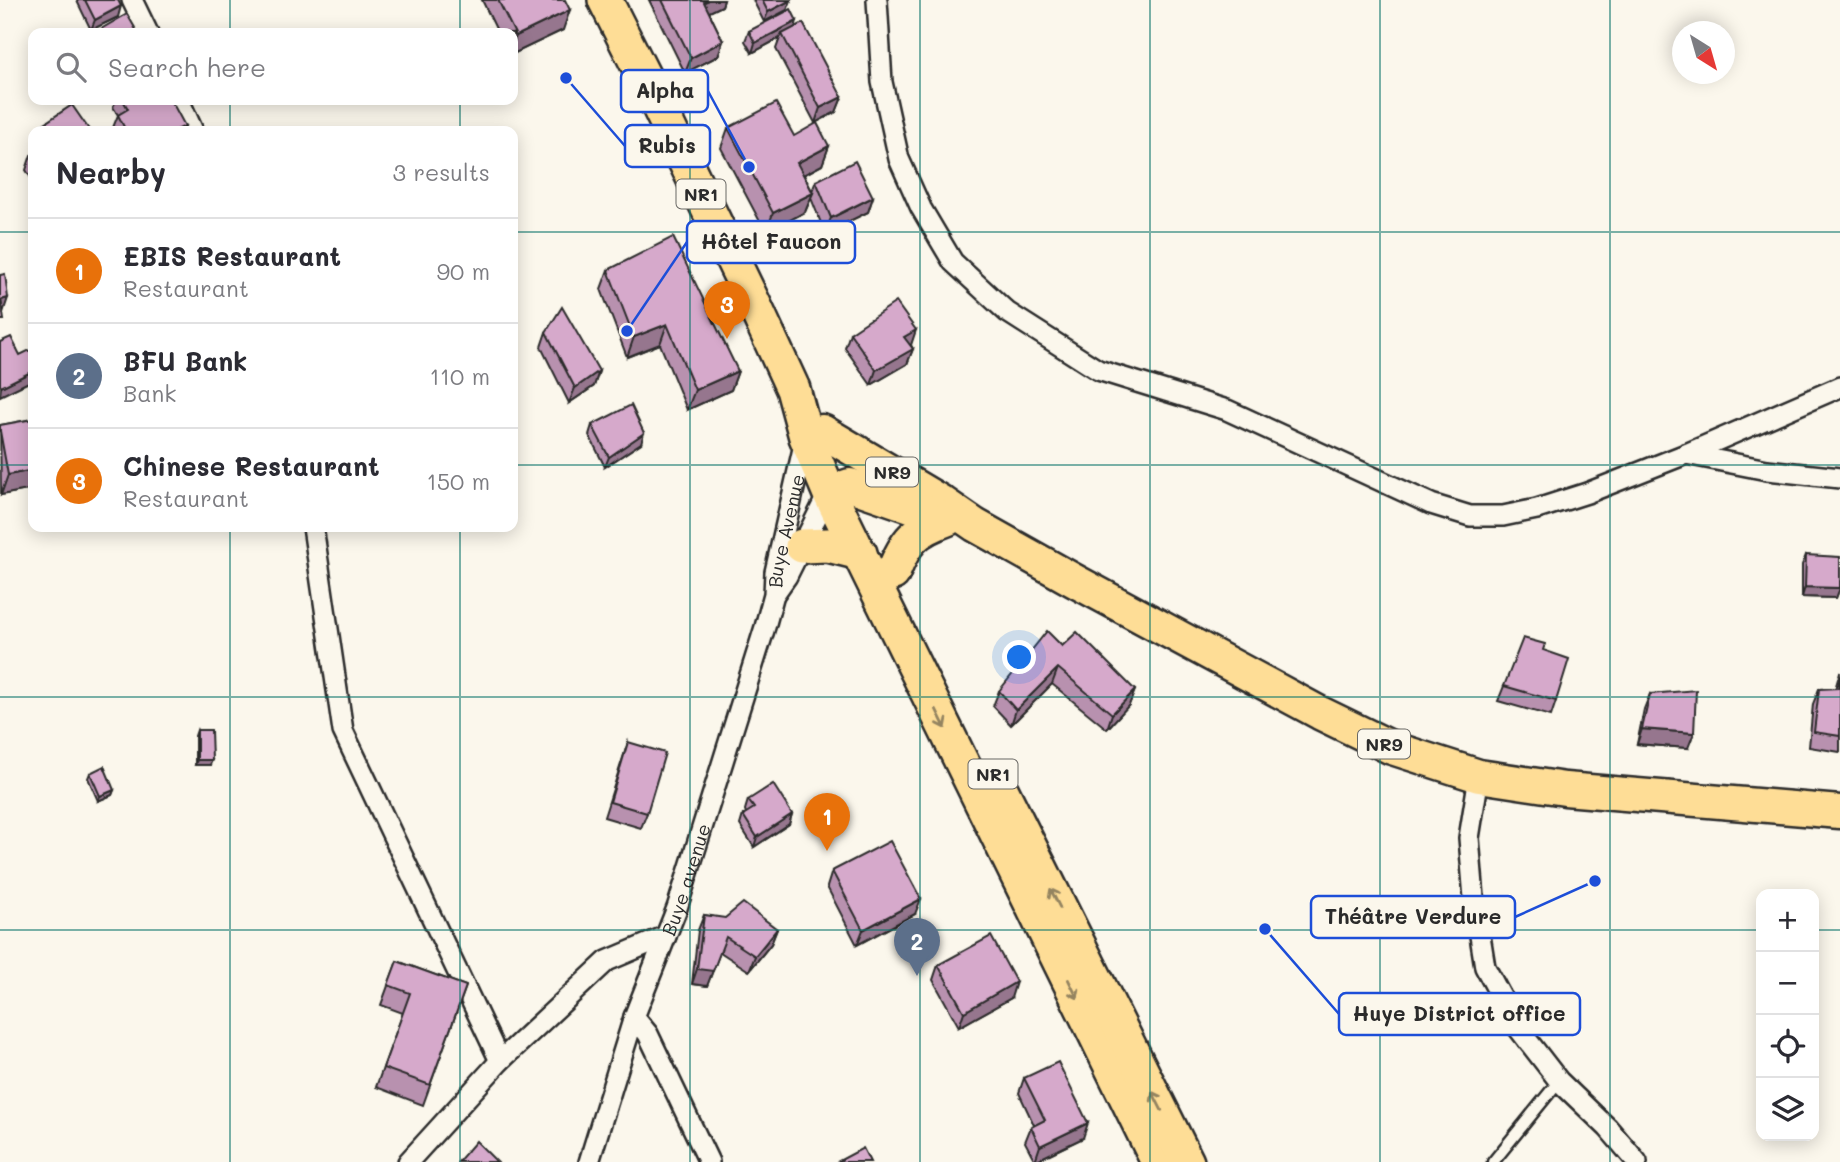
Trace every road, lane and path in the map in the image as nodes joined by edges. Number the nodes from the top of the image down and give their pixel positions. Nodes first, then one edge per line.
1 (132, 0) edge
2 (605, 0) edge
3 (877, 0) edge
4 (146, 28) edge
5 (181, 105) edge
6 (191, 126) edge
7 (1840, 387) edge
8 (814, 434) junction
9 (1686, 454) junction
10 (1840, 478) edge
11 (840, 488) junction
12 (961, 522) junction
13 (314, 532) edge
14 (802, 546) junction
15 (860, 553) junction
16 (893, 573) junction
17 (774, 594) junction
18 (933, 678) junction
19 (1479, 776) junction
20 (1840, 812) edge
21 (666, 936) junction
22 (634, 1017) junction
23 (500, 1061) junction
24 (1559, 1081) junction
25 (408, 1162) edge
26 (589, 1162) edge
27 (709, 1162) edge
28 (1158, 1162) edge
29 (1187, 1162) edge
30 (1493, 1162) edge
31 (1637, 1162) edge

1 - 4 street
2 - 8 highway, NR1
3 - 9 street
5 - 6 street
7 - 9 street
8 - 11 highway, NR1
8 - 12 main road, NR9
8 - 17 street, Buye Avenue
9 - 10 street
11 - 12 main road, NR9
11 - 14 street, Buye Avenue
11 - 15 highway, NR1
11 - 16 highway, NR1
12 - 16 highway
12 - 19 main road, NR9
13 - 23 street
14 - 15 highway
14 - 17 street, Buye Avenue
15 - 18 highway, NR1
16 - 18 highway, NR1
17 - 21 street, Buye avenue
18 -> 28 highway, NR1
29 -> 18 highway, NR1
19 - 20 main road, NR9
19 - 24 street
21 - 22 street, Buye avenue
21 - 23 street
22 - 26 street, Buye avenue
22 - 27 street
23 - 25 street
24 - 30 lane
24 - 31 street

